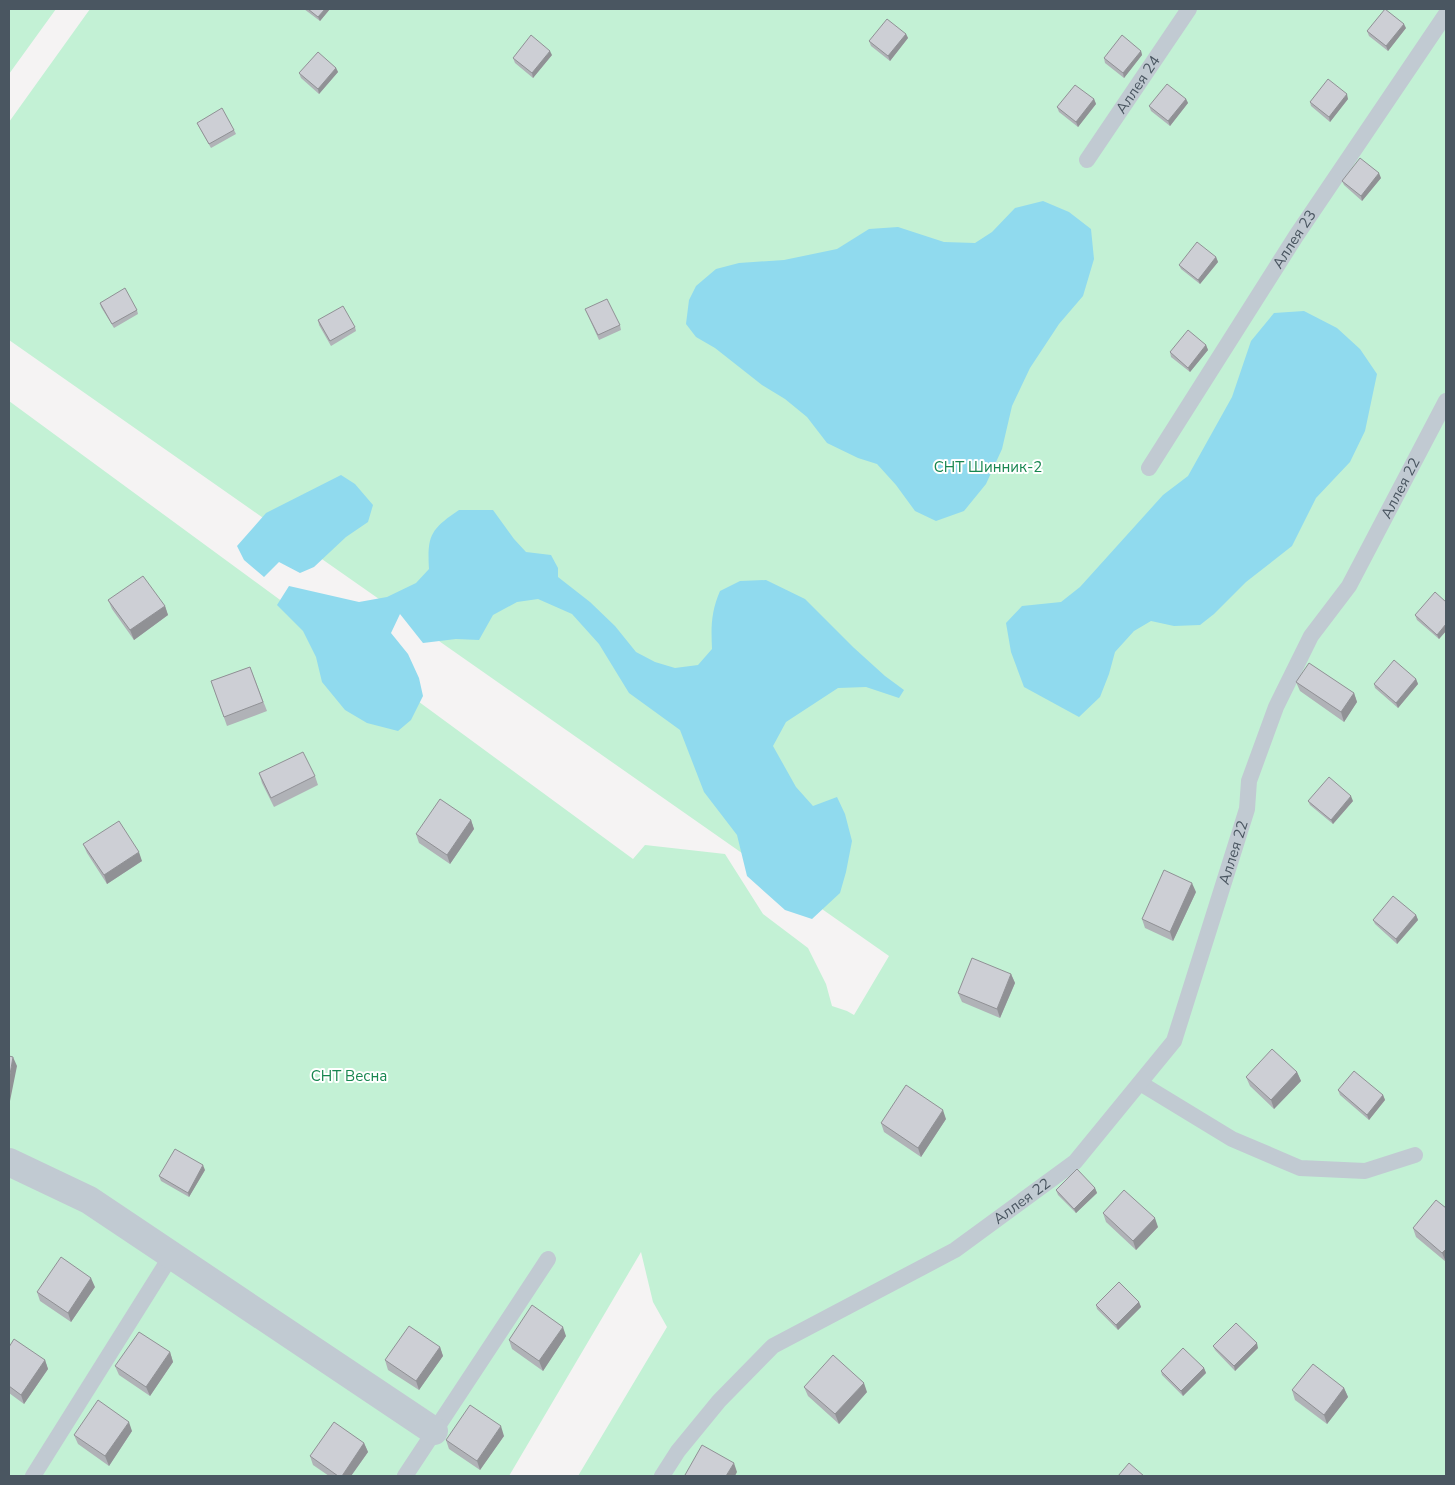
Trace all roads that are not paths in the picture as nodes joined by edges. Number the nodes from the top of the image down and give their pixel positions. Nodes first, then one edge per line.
1 (1189, 9) edge
2 (1446, 14) edge
3 (1087, 160) dead end
4 (1446, 401) edge
5 (1149, 468) dead end
6 (1140, 1083) junction
7 (1415, 1155) dead end
8 (9, 1162) edge
9 (171, 1256) junction
10 (548, 1259) dead end
11 (434, 1431) junction
12 (33, 1476) edge
13 (406, 1476) edge
14 (662, 1476) edge

1 - 3 lane, Аллея 24
2 - 5 lane, Аллея 23
4 - 6 lane, Аллея 22
6 - 7 lane
6 - 14 lane, Аллея 22
8 - 9 street
9 - 11 street
9 - 12 lane
10 - 11 lane
11 - 13 lane

